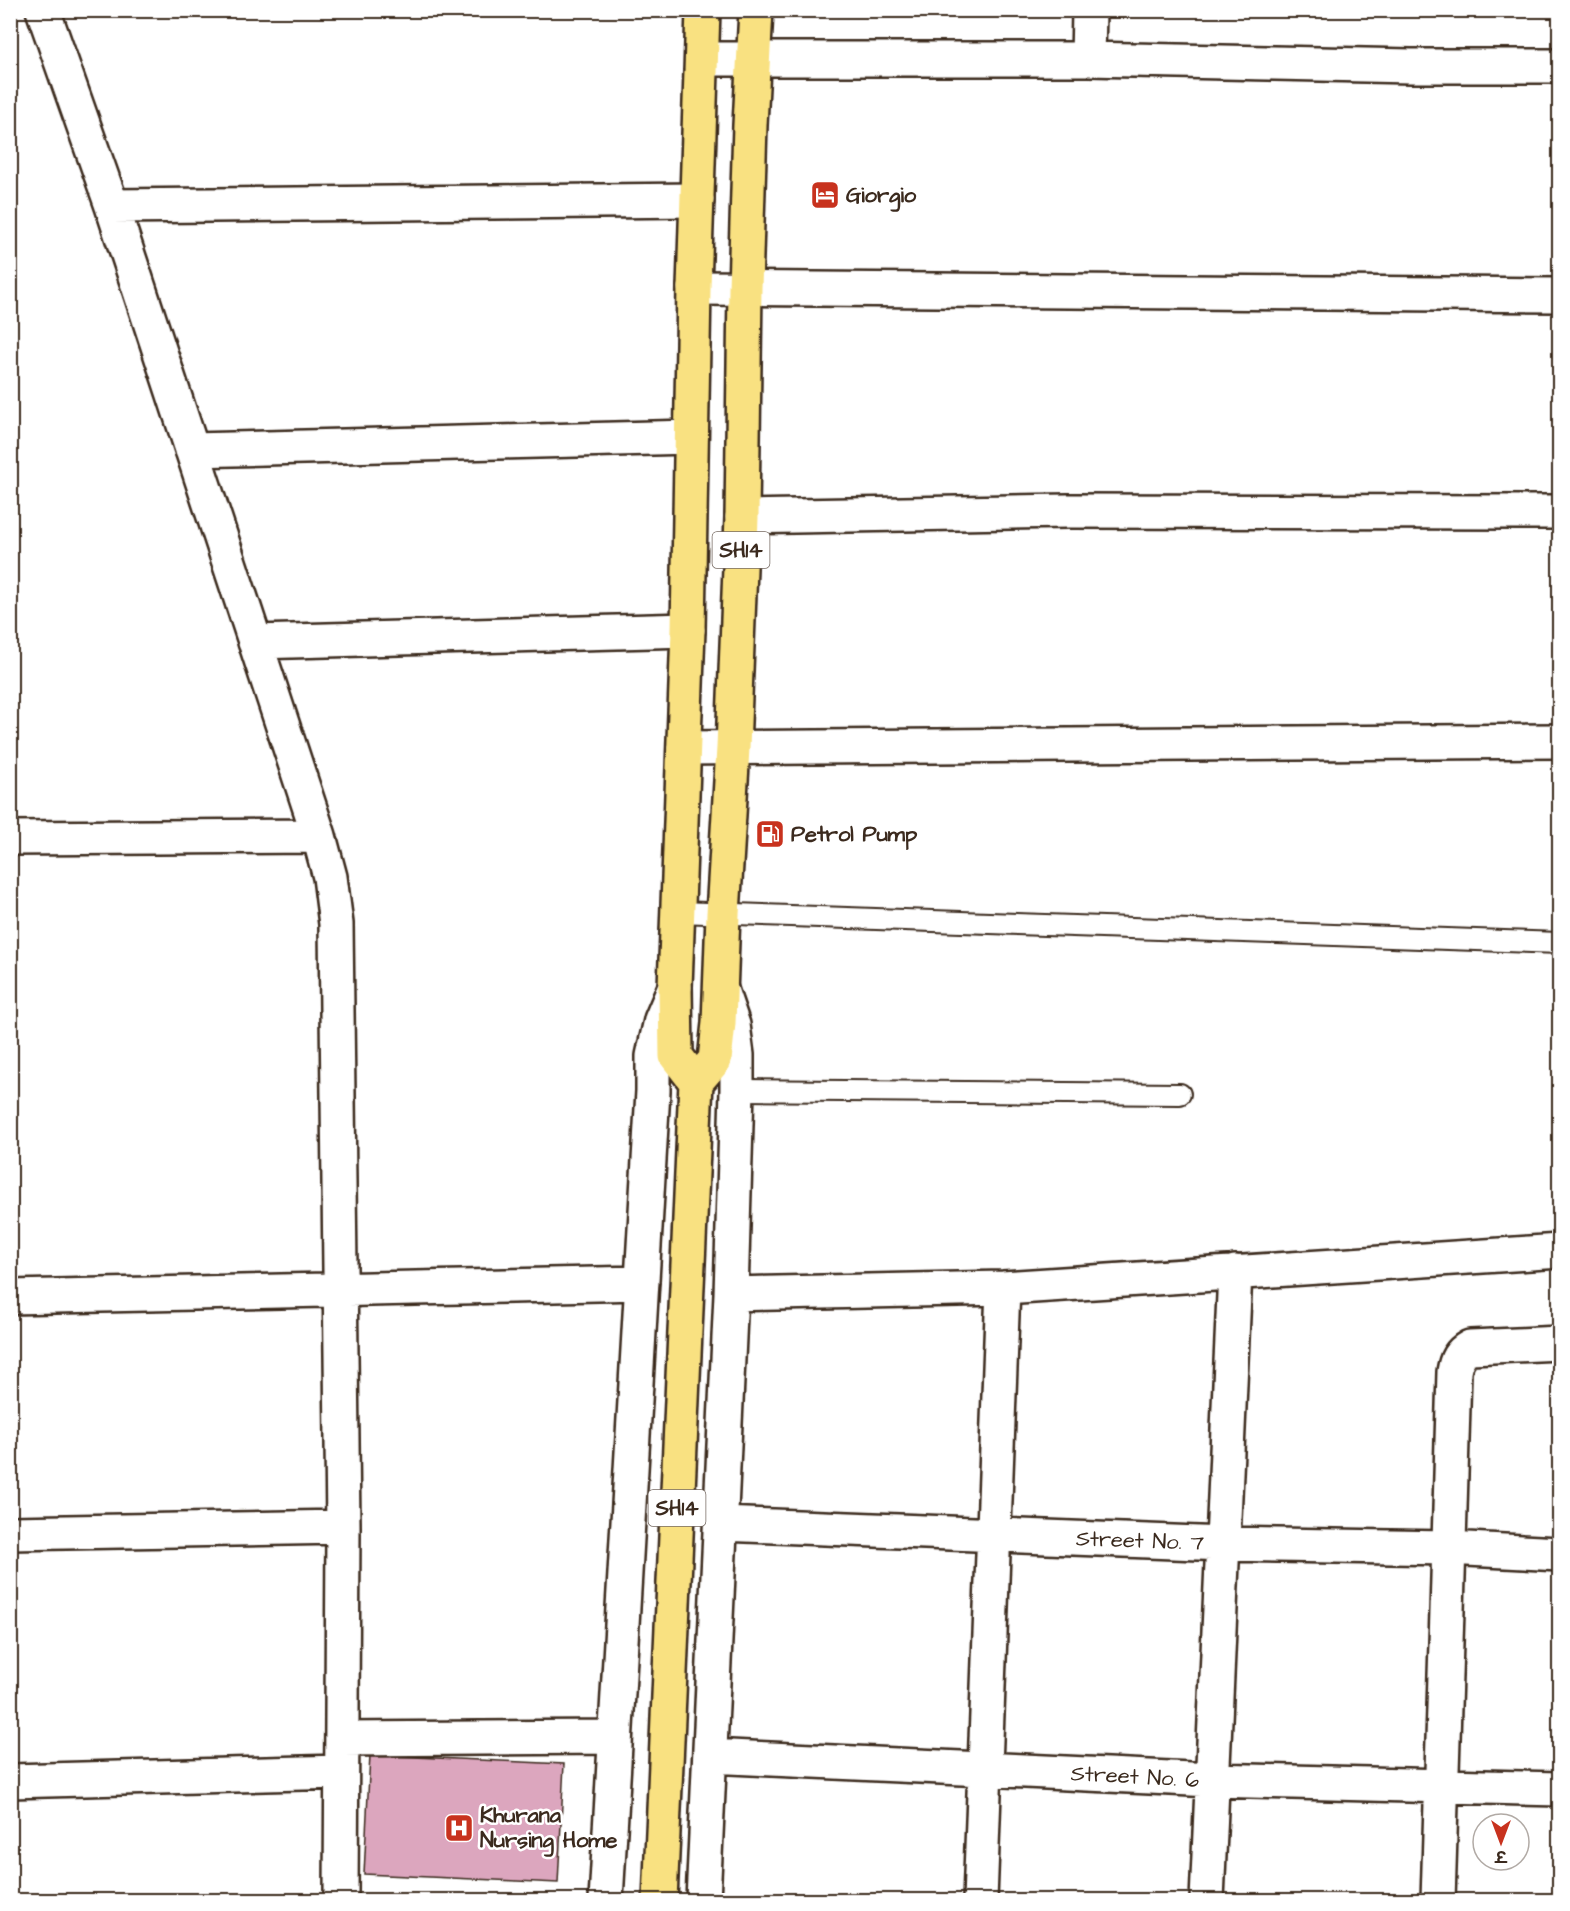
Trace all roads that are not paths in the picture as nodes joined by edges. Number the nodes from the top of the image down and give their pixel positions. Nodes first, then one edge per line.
1 (43, 10) edge
2 (703, 10) edge
3 (756, 10) edge
4 (1089, 10) edge
5 (702, 59) junction
6 (1088, 59) junction
7 (753, 60) junction
8 (1560, 66) edge
9 (697, 200) junction
10 (112, 206) junction
11 (694, 288) junction
12 (745, 288) junction
13 (1560, 295) edge
14 (691, 437) junction
15 (192, 450) junction
16 (1560, 512) edge
17 (742, 517) junction
18 (688, 630) junction
19 (255, 642) junction
20 (1560, 741) edge
21 (684, 748) junction
22 (733, 748) junction
23 (319, 836) junction
24 (10, 838) edge
25 (678, 912) junction
26 (723, 914) junction
27 (1560, 943) edge
28 (720, 986) junction
29 (675, 987) junction
30 (696, 1082) junction
31 (737, 1090) junction
32 (1180, 1094) dead end
33 (1560, 1251) edge
34 (1234, 1272) junction
35 (642, 1283) junction
36 (1003, 1288) junction
37 (341, 1289) junction
38 (731, 1294) junction
39 (10, 1298) edge
40 (1560, 1343) edge
41 (721, 1524) junction
42 (343, 1527) junction
43 (10, 1533) edge
44 (994, 1536) junction
45 (1224, 1544) junction
46 (1448, 1548) junction
47 (1560, 1554) edge
48 (615, 1737) junction
49 (342, 1739) junction
50 (710, 1756) junction
51 (984, 1769) junction
52 (341, 1772) junction
53 (10, 1780) edge
54 (1212, 1780) junction
55 (1443, 1787) junction
56 (1560, 1789) edge
57 (341, 1900) edge
58 (606, 1900) edge
59 (660, 1900) edge
60 (703, 1900) edge
61 (980, 1900) edge
62 (1207, 1900) edge
63 (1438, 1900) edge

1 - 10 street
2 - 5 main road, SH14
3 - 7 main road, SH14
4 - 6 street
5 - 7 street
5 - 9 main road, SH14
6 - 7 street
6 - 8 street
7 - 12 main road, SH14
9 - 10 street
9 - 11 main road, SH14
10 - 15 street
11 - 12 street
11 - 14 main road, SH14
12 - 13 street
12 - 17 main road, SH14
14 - 15 street
14 - 18 main road, SH14
15 - 19 street
16 - 17 street
17 - 22 main road, SH14
18 - 19 street
18 - 21 main road, SH14
19 - 23 street
20 - 22 street
21 - 22 street
21 - 25 main road, SH14
22 - 26 main road, SH14
23 - 24 street
23 - 37 street
25 - 26 lane
25 - 29 main road, SH14
26 - 27 lane
26 - 28 main road, SH14
28 - 30 main road, SH14
28 - 31 street
29 - 30 main road, SH14
29 - 35 street
30 - 59 main road, SH14
31 - 32 lane
31 - 38 street
33 - 34 street
34 - 36 street
34 - 45 street
35 - 37 street
35 - 48 street
36 - 38 street
36 - 44 street
37 - 39 street
37 - 42 street
38 - 41 street
40 - 46 street
41 - 44 street, Street No. 7
41 - 50 street
42 - 43 street
42 - 49 street
44 - 45 street, Street No. 7
44 - 51 street
45 - 46 street, Street No. 7
45 - 54 street
46 - 47 street, Street No. 7
46 - 55 street
48 - 49 street
48 - 58 street
49 - 52 street
50 - 51 street, Street No. 6
50 - 60 street
51 - 54 street, Street No. 6
51 - 61 street
52 - 53 street
52 - 57 street
54 - 55 street, Street No. 6
54 - 62 street
55 - 56 street, Street No. 6
55 - 63 street

